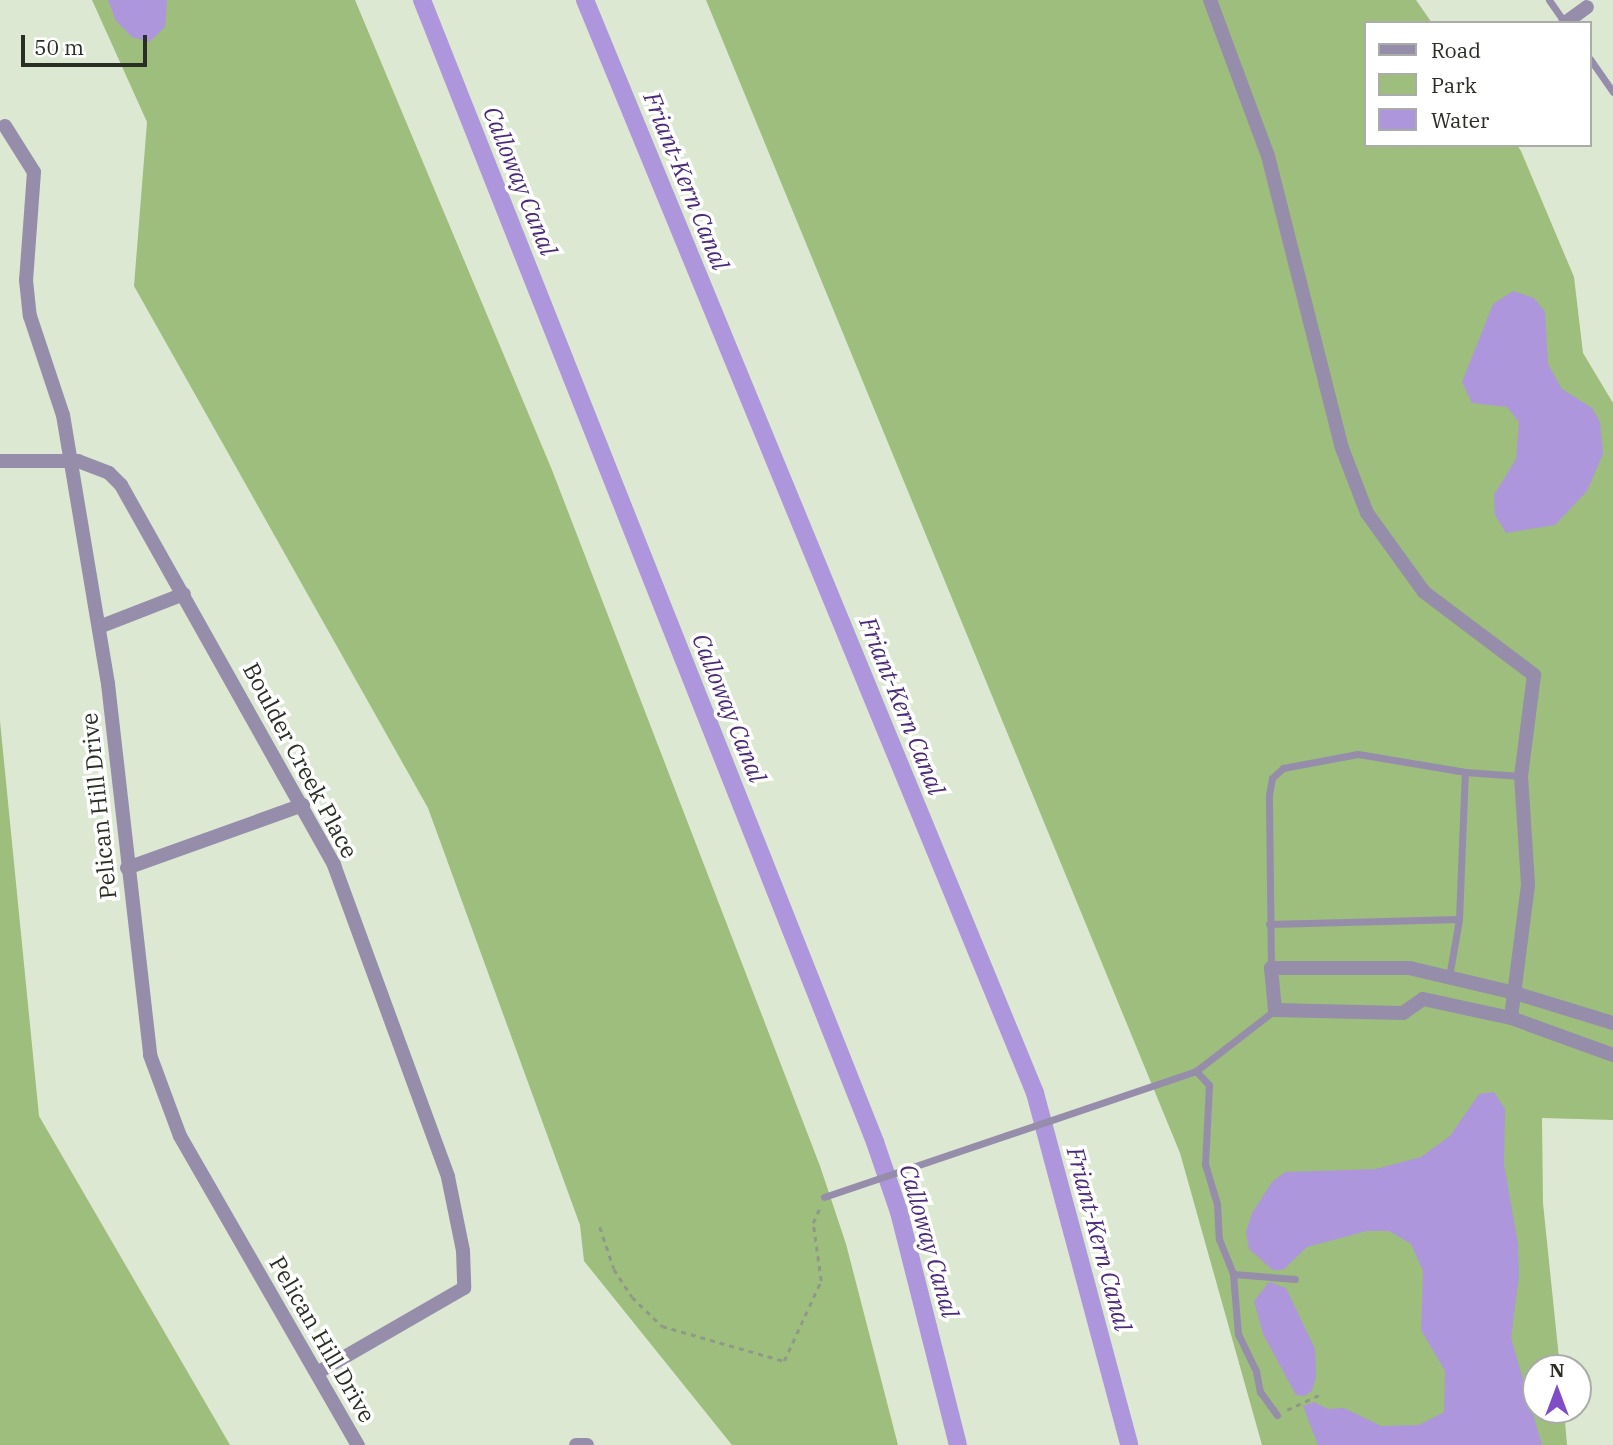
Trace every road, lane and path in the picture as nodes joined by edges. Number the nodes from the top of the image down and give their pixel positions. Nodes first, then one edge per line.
1 (1210, 0) edge
2 (1549, 0) edge
3 (1587, 7) dead end
4 (1564, 21) edge
5 (1568, 21) edge
6 (1592, 62) edge
7 (1613, 92) edge
8 (5, 126) dead end
9 (0, 461) edge
10 (71, 461) junction
11 (184, 594) junction
12 (99, 627) junction
13 (1465, 772) junction
14 (1521, 776) junction
15 (303, 804) junction
16 (127, 868) junction
17 (1459, 919) junction
18 (1269, 924) junction
19 (1271, 968) junction
20 (1425, 972) junction
21 (1449, 977) junction
22 (1515, 993) junction
23 (1423, 999) junction
24 (1275, 1010) junction
25 (1511, 1018) junction
26 (1613, 1023) edge
27 (1613, 1055) edge
28 (1196, 1071) junction
29 (824, 1198) joint
30 (600, 1227) dead end
31 (1233, 1274) junction
32 (1295, 1279) dead end
33 (317, 1373) junction
34 (1319, 1395) dead end
35 (1277, 1415) joint
36 (358, 1445) edge
37 (576, 1445) edge
38 (587, 1445) edge

1 - 14 street
2 - 4 lane
3 - 5 street
6 - 7 lane
8 - 10 street, Pelican Hill Drive
9 - 10 street, Boulder Creek Place
10 - 11 street, Boulder Creek Place
10 - 12 street, Pelican Hill Drive
11 - 12 street
11 - 15 street, Boulder Creek Place
12 - 16 street, Pelican Hill Drive
13 - 14 lane
13 - 17 lane
13 - 18 lane
14 - 22 street
15 - 16 street
15 - 33 street, Boulder Creek Place
16 - 33 street, Pelican Hill Drive
17 - 18 lane
17 - 21 lane
18 - 19 lane
19 - 20 street
19 - 24 street
20 - 21 street
20 - 23 street
21 - 22 street
22 - 25 street
22 - 26 street
23 - 24 street
23 - 25 street
24 - 28 lane
25 - 27 street
28 - 29 lane
28 - 31 lane
29 - 30 path
31 - 32 lane
31 - 35 lane
33 - 36 street, Pelican Hill Drive
34 - 35 path
37 - 38 street

